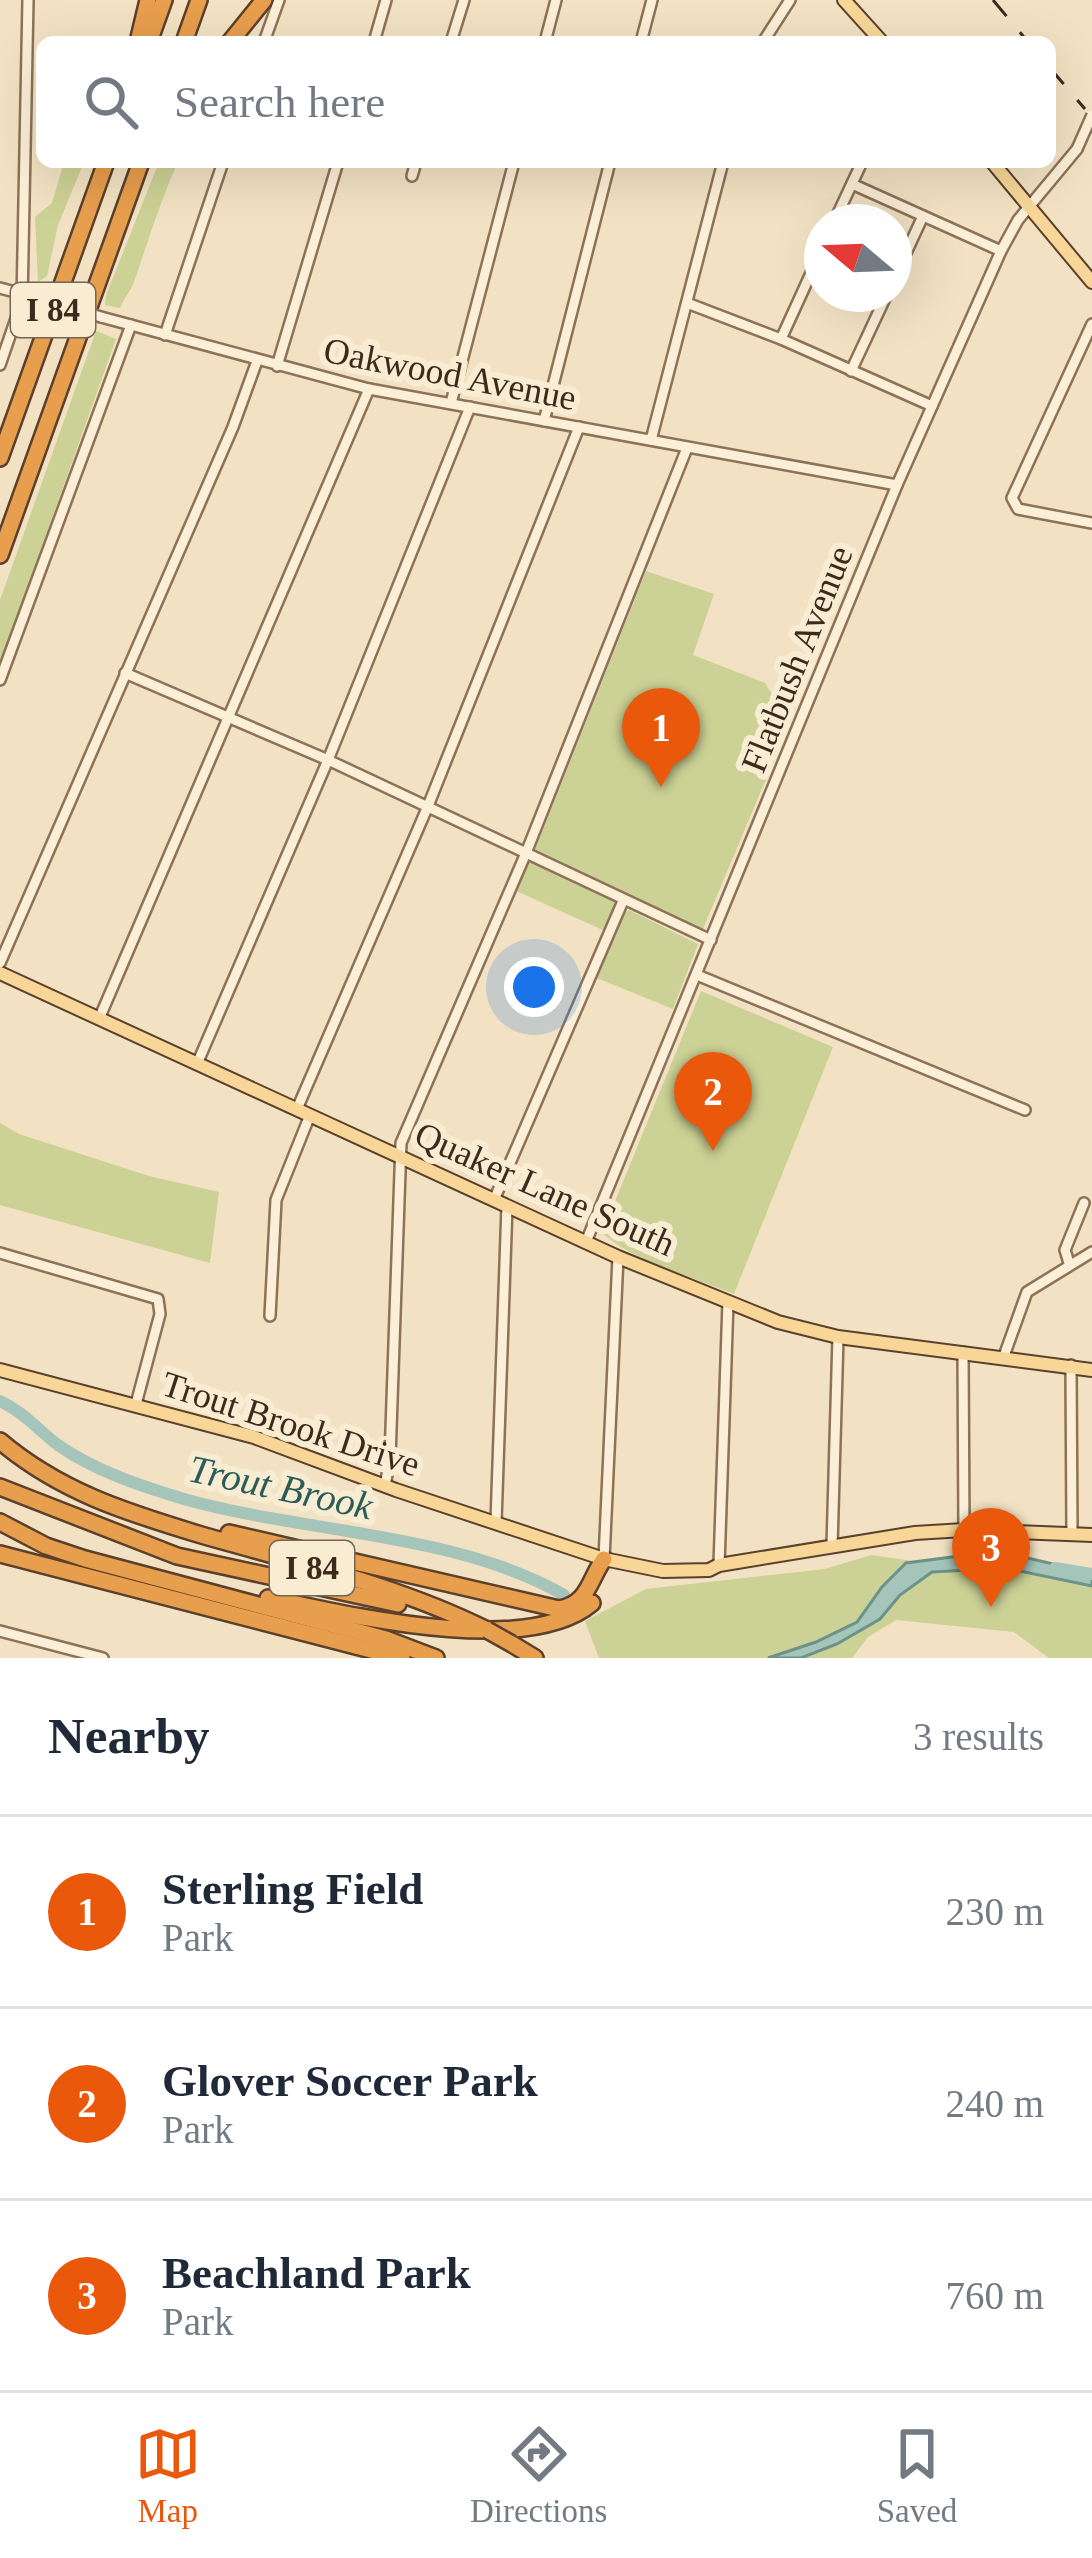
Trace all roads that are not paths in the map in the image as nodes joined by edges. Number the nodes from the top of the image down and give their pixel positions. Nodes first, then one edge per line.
1 (28, 0) edge
2 (148, 0) edge
3 (164, 0) edge
4 (199, 0) edge
5 (264, 0) edge
6 (279, 0) edge
7 (386, 0) edge
8 (464, 0) edge
9 (556, 0) edge
10 (652, 0) edge
11 (790, 0) edge
12 (844, 0) edge
13 (139, 36) edge
14 (151, 36) edge
15 (186, 36) edge
16 (235, 36) edge
17 (266, 36) edge
18 (376, 36) edge
19 (453, 36) edge
20 (547, 36) edge
21 (643, 36) edge
22 (767, 36) edge
23 (877, 36) edge
24 (1092, 115) edge
25 (104, 168) edge
26 (142, 168) edge
27 (222, 168) edge
28 (336, 168) edge
29 (414, 168) edge
30 (512, 168) edge
31 (608, 168) edge
32 (721, 168) edge
33 (859, 168) edge
34 (997, 168) edge
35 (412, 176) dead end
36 (852, 184) junction
37 (843, 204) edge
38 (1029, 206) junction
39 (922, 216) junction
40 (912, 238) edge
41 (1001, 251) junction
42 (1092, 282) edge
43 (0, 288) edge
44 (804, 289) edge
45 (22, 294) junction
46 (687, 303) junction
47 (879, 312) edge
48 (1092, 324) edge
49 (131, 325) junction
50 (165, 334) junction
51 (781, 339) junction
52 (257, 361) junction
53 (0, 365) edge
54 (277, 366) junction
55 (851, 371) junction
56 (369, 389) junction
57 (451, 403) junction
58 (932, 406) junction
59 (470, 407) junction
60 (544, 421) junction
61 (579, 427) junction
62 (651, 440) junction
63 (687, 448) junction
64 (0, 458) edge
65 (896, 485) junction
66 (1092, 523) edge
67 (0, 554) edge
68 (125, 674) junction
69 (0, 680) edge
70 (230, 716) junction
71 (328, 760) junction
72 (428, 806) junction
73 (526, 853) junction
74 (623, 902) junction
75 (711, 940) junction
76 (0, 963) edge
77 (0, 973) edge
78 (697, 975) junction
79 (99, 1019) junction
80 (197, 1064) junction
81 (1025, 1110) dead end
82 (303, 1112) junction
83 (400, 1157) junction
84 (500, 1203) junction
85 (1084, 1203) dead end
86 (586, 1242) junction
87 (1092, 1252) edge
88 (0, 1253) edge
89 (618, 1257) junction
90 (1069, 1263) junction
91 (728, 1302) junction
92 (270, 1316) dead end
93 (838, 1336) junction
94 (963, 1352) junction
95 (1004, 1356) junction
96 (1071, 1364) junction
97 (0, 1370) edge
98 (1092, 1370) edge
99 (136, 1404) junction
100 (0, 1441) edge
101 (0, 1486) edge
102 (385, 1486) junction
103 (151, 1520) junction
104 (0, 1522) edge
105 (496, 1522) junction
106 (964, 1529) junction
107 (1072, 1534) junction
108 (1092, 1535) edge
109 (832, 1546) junction
110 (0, 1554) edge
111 (605, 1556) junction
112 (719, 1565) junction
113 (211, 1593) junction
114 (470, 1622) junction
115 (0, 1631) edge
116 (61, 1653) edge
117 (103, 1658) edge
118 (402, 1658) edge
119 (436, 1658) edge
120 (535, 1658) edge

1 - 45 street
2 - 13 highway
3 - 14 highway
4 - 15 highway
5 - 16 highway
6 - 17 street
7 - 18 street
8 - 19 street
9 - 20 street
10 - 21 street
11 - 22 street
12 - 23 main road
24 - 38 street, Flatbush Avenue, bridge
25 - 64 highway, I 84
26 - 67 highway, I 84
27 - 50 street
28 - 54 street
29 - 35 street
30 - 57 street
31 - 60 street
32 - 46 street
33 - 36 street
34 - 38 main road
36 - 37 street
36 - 39 street
38 - 41 street, Flatbush Avenue
38 - 42 main road
39 - 40 street
39 - 41 street
41 - 58 street, Flatbush Avenue
43 - 45 street, Oakwood Avenue
44 - 51 street
45 - 49 street, Oakwood Avenue, bridge
45 - 53 street
46 - 51 street
46 - 62 street
47 - 55 street
48 - 66 street
49 - 50 street, Oakwood Avenue
49 - 69 street
50 - 52 street, Oakwood Avenue
51 - 55 street
52 - 54 street, Oakwood Avenue
52 - 68 street
54 - 56 street, Oakwood Avenue
55 - 58 street
56 - 57 street, Oakwood Avenue
56 - 70 street
57 - 59 street, Oakwood Avenue
58 - 65 street, Flatbush Avenue
59 - 60 street, Oakwood Avenue
59 - 71 street
60 - 61 street, Oakwood Avenue
61 - 62 street, Oakwood Avenue
61 - 72 street
62 - 63 street, Oakwood Avenue
63 - 65 street, Oakwood Avenue
63 - 73 street
65 - 75 street, Flatbush Avenue
68 - 70 street
68 - 76 street
70 - 71 street
70 - 79 street
71 - 72 street
71 - 80 street
72 - 73 street
72 - 82 street
73 - 74 street
73 - 83 street
74 - 75 street
74 - 84 street
75 - 78 street, Flatbush Avenue
77 - 79 main road, Quaker Lane South
78 - 81 street
78 - 86 street, Flatbush Avenue
79 - 80 main road, Quaker Lane South
80 - 82 main road, Quaker Lane South
82 - 83 main road, Quaker Lane South
82 - 92 street
83 - 84 main road, Quaker Lane South
83 - 102 street
84 - 86 main road, Quaker Lane South
84 - 105 street
85 - 90 street
86 - 89 main road, Quaker Lane South
87 - 90 street
88 - 99 street
89 - 91 main road, Quaker Lane South
89 - 111 street
90 - 95 street
91 - 93 main road, Quaker Lane South
91 - 112 street
93 - 94 main road, Quaker Lane South
93 - 109 street
94 - 95 main road, Quaker Lane South
94 - 106 street
95 - 96 main road, Quaker Lane South
96 - 98 main road, Quaker Lane South
96 - 107 street
97 - 99 main road, Trout Brook Drive
99 - 102 main road, Trout Brook Drive
100 - 103 highway, I 84
101 - 114 highway
102 - 105 main road, Trout Brook Drive
103 - 111 highway
103 - 114 highway, I 84
104 - 113 highway, I 84
105 - 111 main road, Trout Brook Drive
106 - 107 main road, Trout Brook Drive
106 - 109 main road, Trout Brook Drive
107 - 108 main road, Trout Brook Drive
109 - 112 main road, Trout Brook Drive
110 - 118 highway
111 - 112 main road, Trout Brook Drive
111 - 113 highway
113 - 119 highway, I 84
114 - 120 highway, I 84, bridge
115 - 116 street
116 - 117 street

